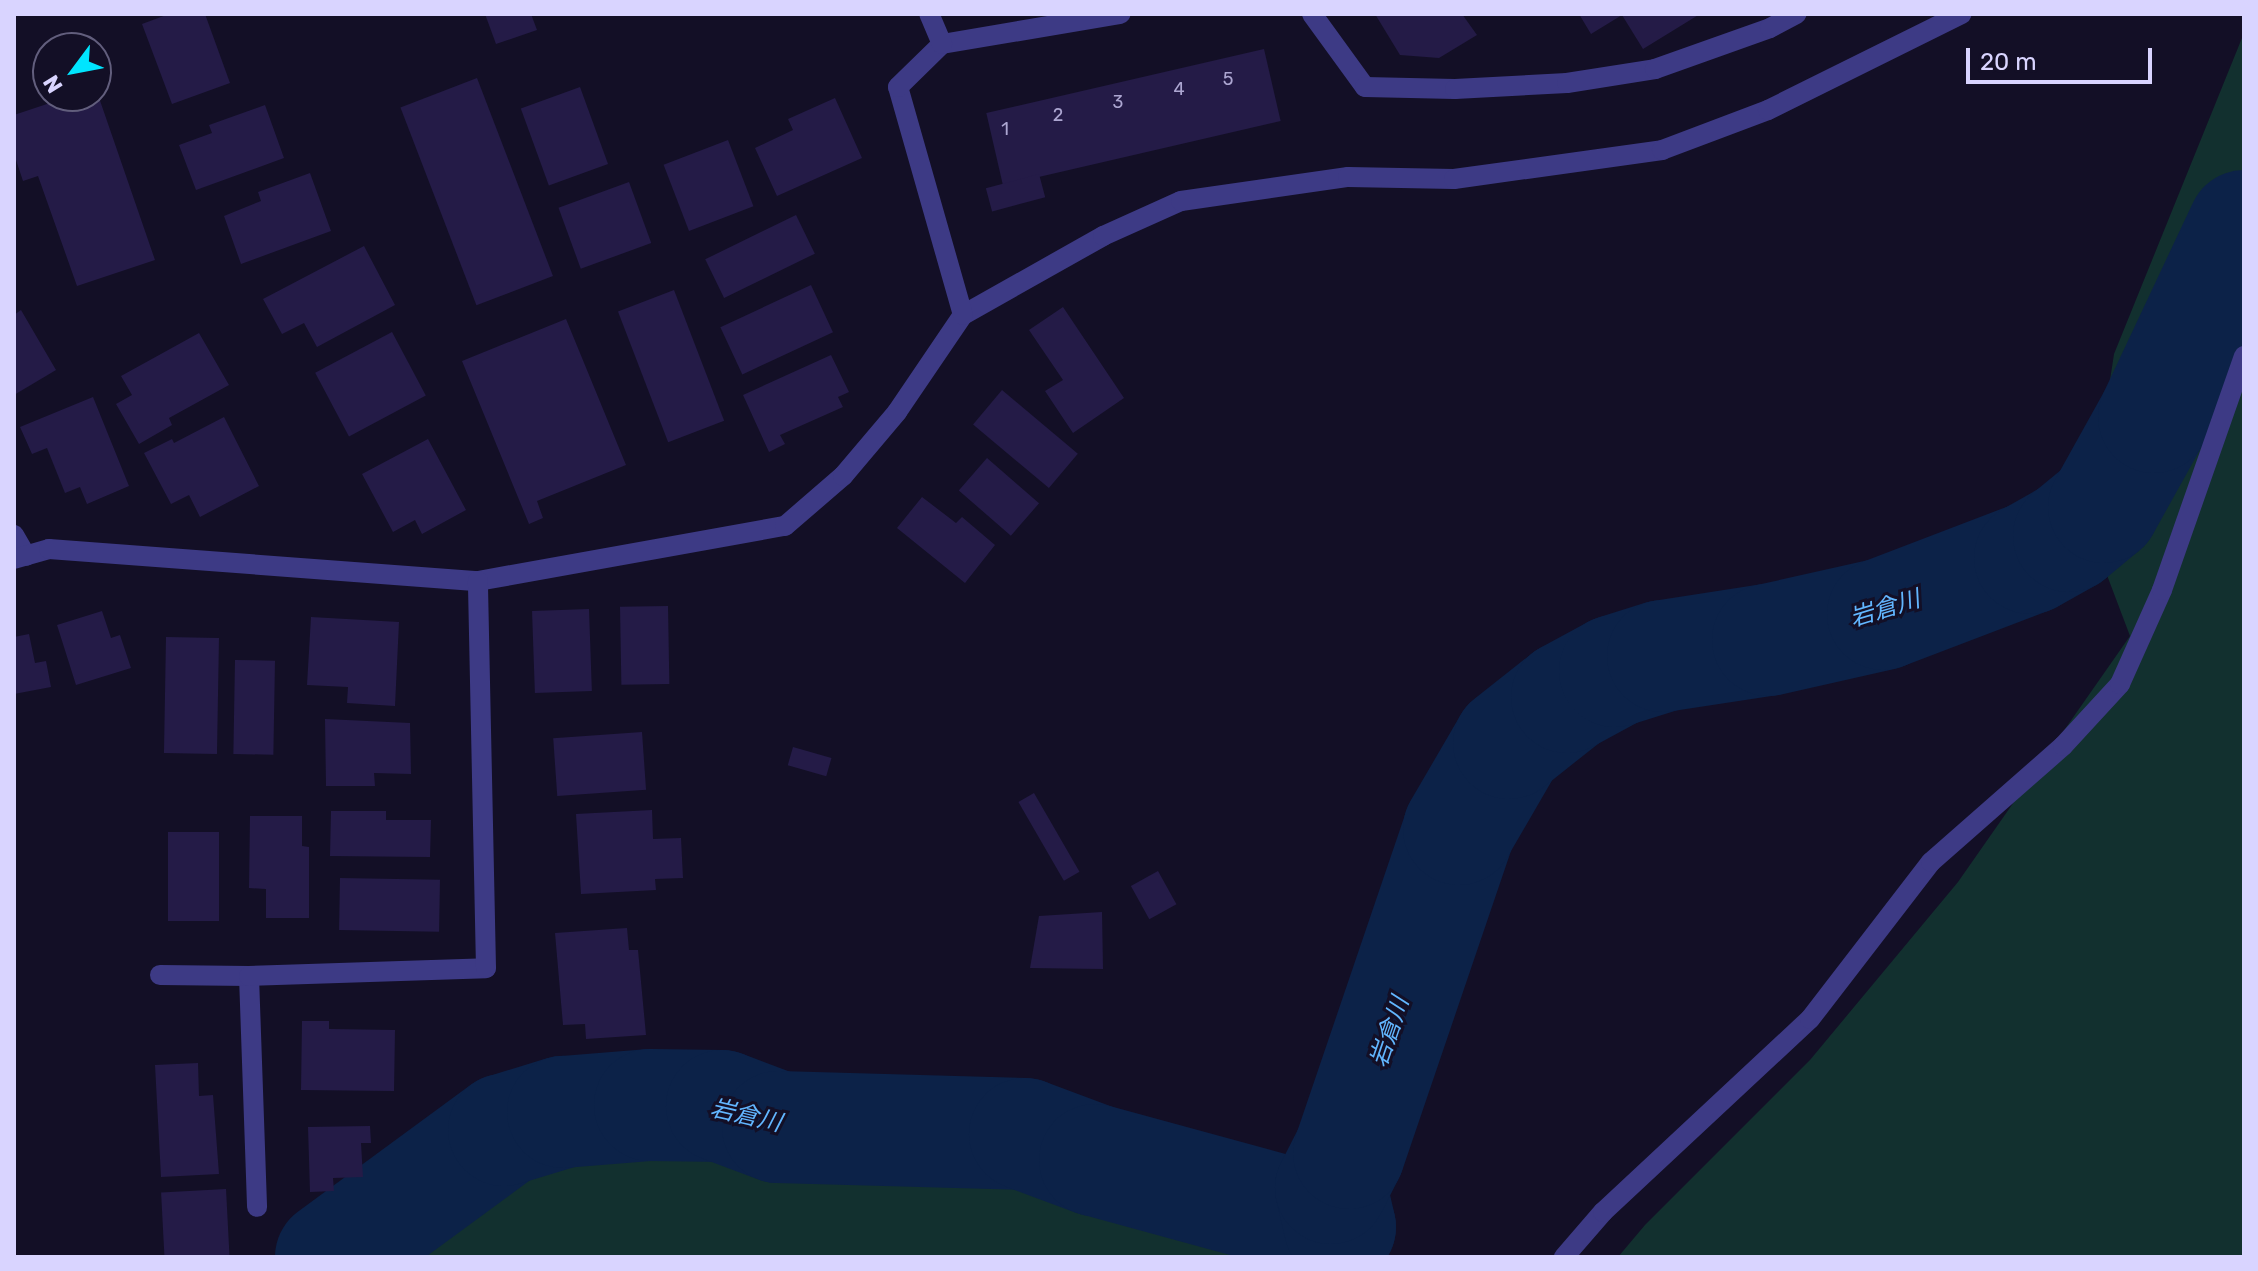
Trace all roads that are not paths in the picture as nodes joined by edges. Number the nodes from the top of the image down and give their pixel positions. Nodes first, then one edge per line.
1 (929, 14) edge
2 (1120, 14) edge
3 (1312, 14) edge
4 (1796, 14) edge
5 (1961, 14) edge
6 (1765, 21) edge
7 (942, 44) junction
8 (963, 315) junction
9 (2244, 356) edge
10 (14, 535) edge
11 (20, 558) edge
12 (478, 581) junction
13 (160, 975) dead end
14 (249, 976) junction
15 (257, 1207) dead end
16 (1564, 1257) edge

1 - 7 street
2 - 7 street
3 - 6 street
4 - 6 street
5 - 8 street
7 - 8 street
8 - 12 street
9 - 16 street
10 - 11 street
11 - 12 street
12 - 14 street
13 - 14 street
14 - 15 street

